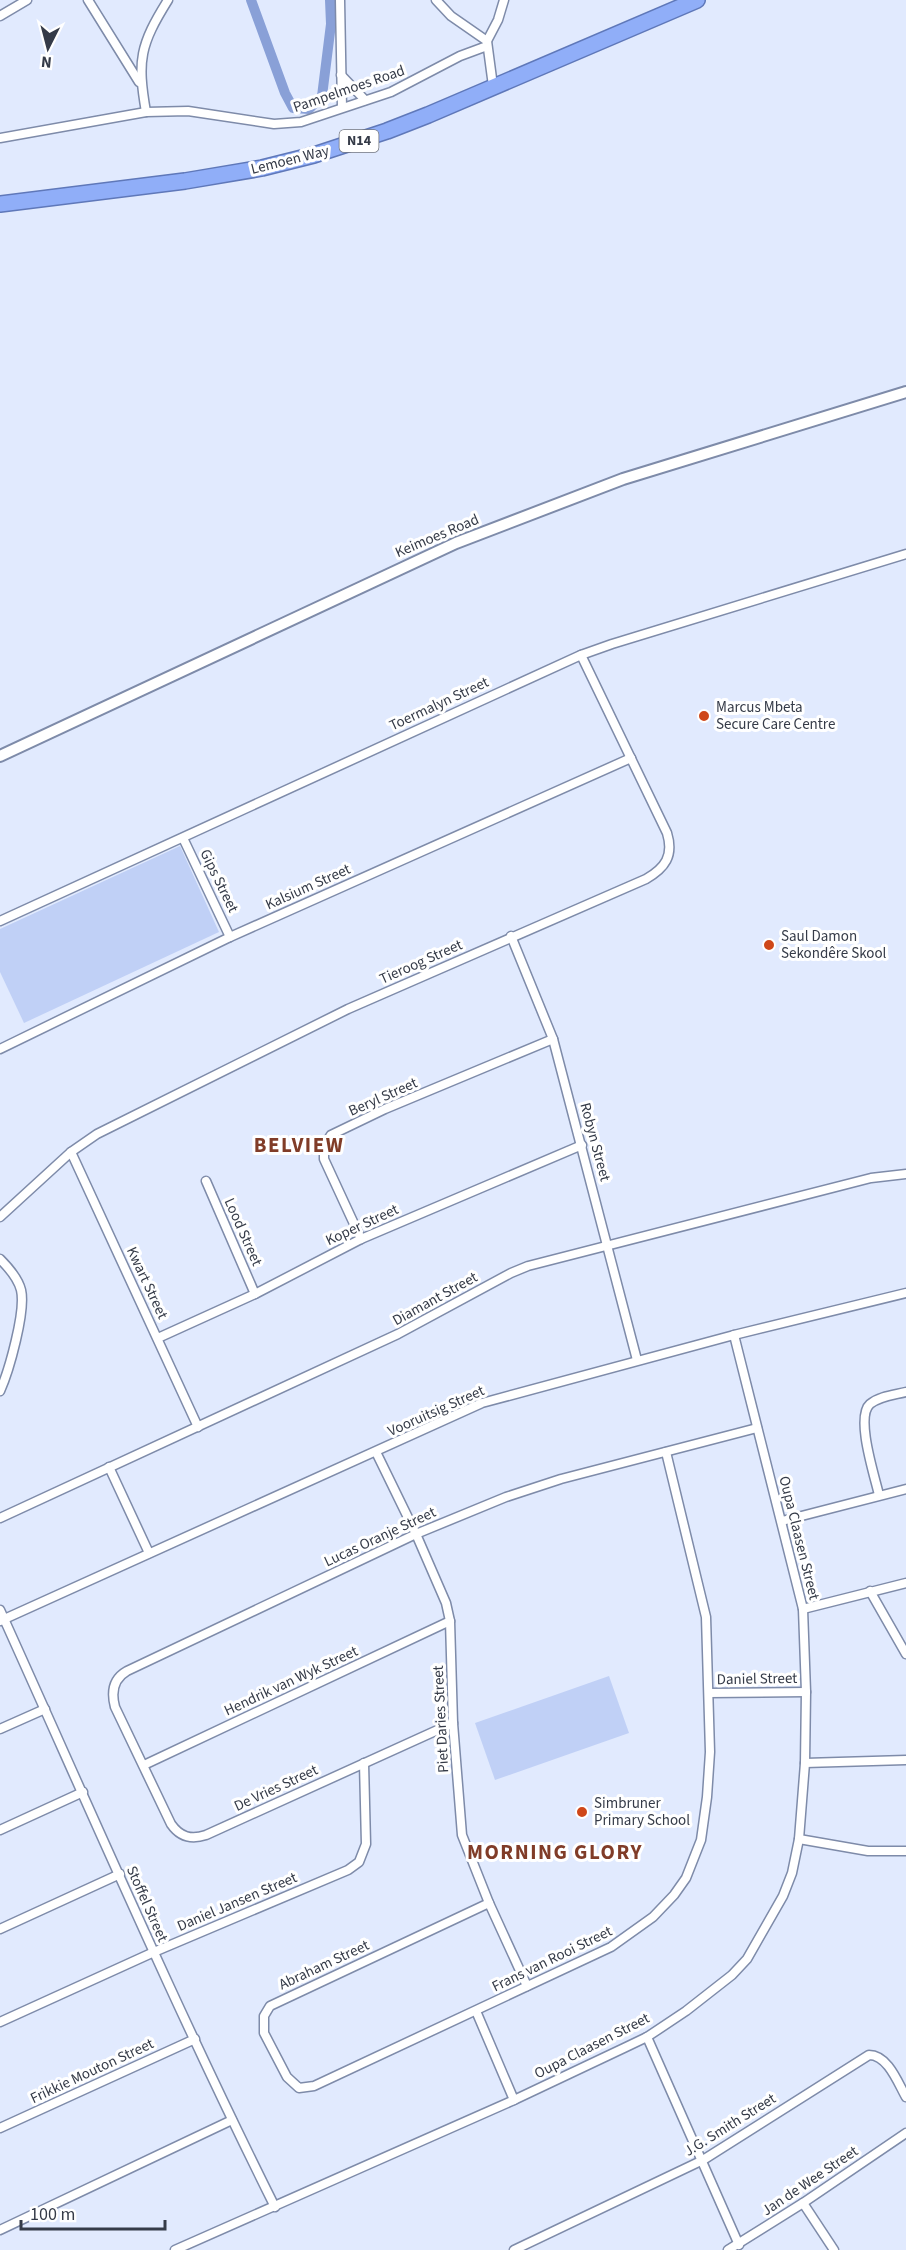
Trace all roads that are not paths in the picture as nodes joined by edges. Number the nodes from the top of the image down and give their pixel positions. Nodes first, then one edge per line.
1 (27, 0) edge
2 (88, 0) edge
3 (168, 0) edge
4 (340, 0) edge
5 (436, 0) edge
6 (504, 0) edge
7 (697, 0) edge
8 (0, 16) edge
9 (487, 44) junction
10 (341, 74) junction
11 (141, 85) junction
12 (493, 86) junction
13 (365, 100) junction
14 (342, 107) junction
15 (146, 112) junction
16 (0, 138) edge
17 (0, 204) edge
18 (906, 392) edge
19 (906, 554) edge
20 (581, 655) junction
21 (0, 756) edge
22 (631, 759) junction
23 (183, 838) junction
24 (0, 921) edge
25 (511, 936) junction
26 (230, 937) junction
27 (553, 1039) junction
28 (0, 1049) edge
29 (582, 1145) junction
30 (71, 1152) junction
31 (906, 1174) edge
32 (206, 1181) dead end
33 (0, 1217) edge
34 (361, 1239) junction
35 (607, 1245) junction
36 (0, 1259) edge
37 (906, 1293) edge
38 (255, 1294) junction
39 (734, 1335) junction
40 (158, 1338) junction
41 (637, 1360) junction
42 (0, 1391) edge
43 (906, 1392) edge
44 (198, 1427) junction
45 (757, 1428) junction
46 (376, 1452) junction
47 (666, 1452) junction
48 (110, 1467) junction
49 (906, 1489) edge
50 (879, 1495) junction
51 (0, 1518) edge
52 (782, 1521) junction
53 (416, 1534) junction
54 (149, 1553) junction
55 (906, 1583) edge
56 (870, 1591) junction
57 (803, 1609) junction
58 (0, 1610) edge
59 (2, 1620) edge
60 (450, 1621) junction
61 (906, 1654) edge
62 (806, 1692) junction
63 (709, 1694) junction
64 (45, 1709) junction
65 (453, 1723) junction
66 (0, 1729) edge
67 (906, 1760) edge
68 (364, 1763) junction
69 (805, 1763) junction
70 (144, 1765) junction
71 (83, 1792) junction
72 (0, 1830) edge
73 (799, 1839) junction
74 (906, 1851) edge
75 (120, 1874) junction
76 (489, 1903) junction
77 (0, 1929) edge
78 (154, 1952) junction
79 (528, 1986) junction
80 (476, 2011) junction
81 (0, 2022) edge
82 (647, 2037) junction
83 (195, 2039) junction
84 (314, 2086) joint
85 (906, 2097) edge
86 (514, 2100) junction
87 (232, 2121) junction
88 (0, 2128) edge
89 (906, 2133) edge
90 (703, 2160) junction
91 (803, 2203) junction
92 (275, 2206) junction
93 (0, 2229) edge
94 (739, 2245) junction
95 (195, 2246) edge
96 (174, 2250) edge
97 (514, 2250) edge
98 (728, 2250) edge
99 (834, 2250) edge

1 - 8 street
2 - 11 street
3 - 11 street
4 - 10 street
5 - 9 street
6 - 9 street
7 - 12 highway, Lemoen Way / N14
9 - 12 street
9 - 13 street, Pampelmoes Road
10 - 13 street
10 - 14 street
11 - 15 street
12 - 17 highway, Lemoen Way / N14
13 - 14 street, Pampelmoes Road
14 - 15 street, Pampelmoes Road
15 - 16 street, Pampelmoes Road
18 - 21 street, Keimoes Road
19 - 20 street, Toermalyn Street
20 - 22 street, Tieroog Street
20 - 23 street, Toermalyn Street
22 - 25 street, Tieroog Street
22 - 26 street, Kalsium Street
23 - 24 street, Toermalyn Street
23 - 26 street, Gips Street
25 - 27 street, Robyn Street
25 - 30 street, Tieroog Street
26 - 28 street, Kalsium Street
27 - 29 street, Robyn Street
27 - 34 street, Beryl Street
29 - 34 street, Koper Street
29 - 35 street, Robyn Street
30 - 33 street, Tieroog Street
30 - 40 street, Kwart Street
31 - 35 street, Diamant Street
32 - 38 street, Lood Street
34 - 38 street, Koper Street
35 - 41 street, Robyn Street
35 - 44 street, Diamant Street
36 - 42 street
37 - 39 street, Vooruitsig Street
38 - 40 street, Koper Street
39 - 41 street, Vooruitsig Street
39 - 45 street, Oupa Claasen Street
40 - 44 street, Kwart Street
41 - 46 street, Vooruitsig Street
43 - 50 street
44 - 48 street, Diamant Street
45 - 47 street, Lucas Oranje Street
45 - 52 street, Oupa Claasen Street
46 - 53 street, Piet Daries Street
46 - 54 street, Vooruitsig Street
47 - 53 street, Lucas Oranje Street
47 - 63 street, Frans van Rooi Street
48 - 51 street, Diamant Street
48 - 54 street
49 - 50 street
50 - 52 street
52 - 57 street, Oupa Claasen Street
53 - 60 street, Piet Daries Street
53 - 70 street, Lucas Oranje Street
54 - 59 street, Vooruitsig Street
55 - 56 street
56 - 57 street
56 - 61 street
57 - 62 street, Oupa Claasen Street
58 - 59 street, Stoffel Street
59 - 64 street, Stoffel Street
60 - 65 street, Piet Daries Street
60 - 70 street, Hendrik van Wyk Street
62 - 63 street, Daniel Street
62 - 69 street, Oupa Claasen Street
63 - 79 street, Frans van Rooi Street
64 - 66 street
64 - 71 street, Stoffel Street
65 - 68 street, De Vries Street
65 - 76 street, Piet Daries Street
67 - 69 street
68 - 70 street, De Vries Street
68 - 78 street, Daniel Jansen Street
69 - 73 street, Oupa Claasen Street
71 - 72 street
71 - 75 street, Stoffel Street
73 - 74 street
73 - 82 street, Oupa Claasen Street
75 - 77 street
75 - 78 street, Stoffel Street
76 - 79 street, Piet Daries Street
76 - 84 street, Abraham Street
78 - 81 street, Daniel Jansen Street
78 - 83 street, Stoffel Street
79 - 80 street, Frans van Rooi Street
80 - 84 street, Frans van Rooi Street
80 - 86 street
82 - 86 street, Oupa Claasen Street
82 - 90 street
83 - 87 street, Stoffel Street
83 - 88 street, Frikkie Mouton Street
85 - 90 street, J.G. Smith Street
86 - 92 street, Oupa Claasen Street
87 - 92 street, Stoffel Street
87 - 93 street
89 - 91 street, Jan de Wee Street
90 - 94 street
90 - 97 street, J.G. Smith Street
91 - 94 street, Jan de Wee Street
91 - 99 street
92 - 95 street, Oupa Claasen Street
94 - 98 street, Jan de Wee Street
95 - 96 street, Oupa Claasen Street

